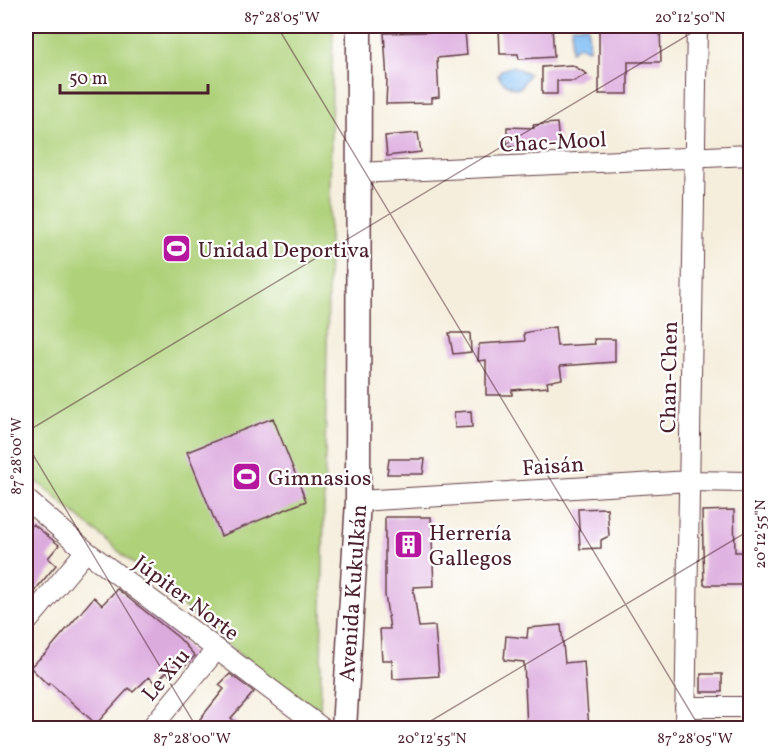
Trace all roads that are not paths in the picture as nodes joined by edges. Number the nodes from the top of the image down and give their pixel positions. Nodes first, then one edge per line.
1 (359, 26) edge
2 (697, 26) edge
3 (750, 155) edge
4 (696, 158) junction
5 (357, 173) junction
6 (690, 481) junction
7 (750, 482) edge
8 (26, 499) edge
9 (358, 501) junction
10 (86, 551) junction
11 (26, 623) edge
12 (216, 650) junction
13 (750, 706) edge
14 (685, 707) junction
15 (151, 729) edge
16 (322, 729) edge
17 (344, 729) edge
18 (685, 729) edge

1 - 5 street, Avenida Kukulkán
2 - 4 street, Chan-Chen
3 - 4 street, Chac-Mool
4 - 5 street, Chac-Mool
4 - 6 street, Chan-Chen
5 - 9 street, Avenida Kukulkán
6 - 7 street, Faisán
6 - 9 street, Faisán
6 - 14 street, Chan-Chen
8 - 10 street, Júpiter Norte
9 - 17 street, Avenida Kukulkán
10 - 11 street
10 - 12 street, Júpiter Norte
12 - 15 street, Le Xiu
12 - 16 street, Júpiter Norte
13 - 14 street
14 - 18 street, Chan-Chen

